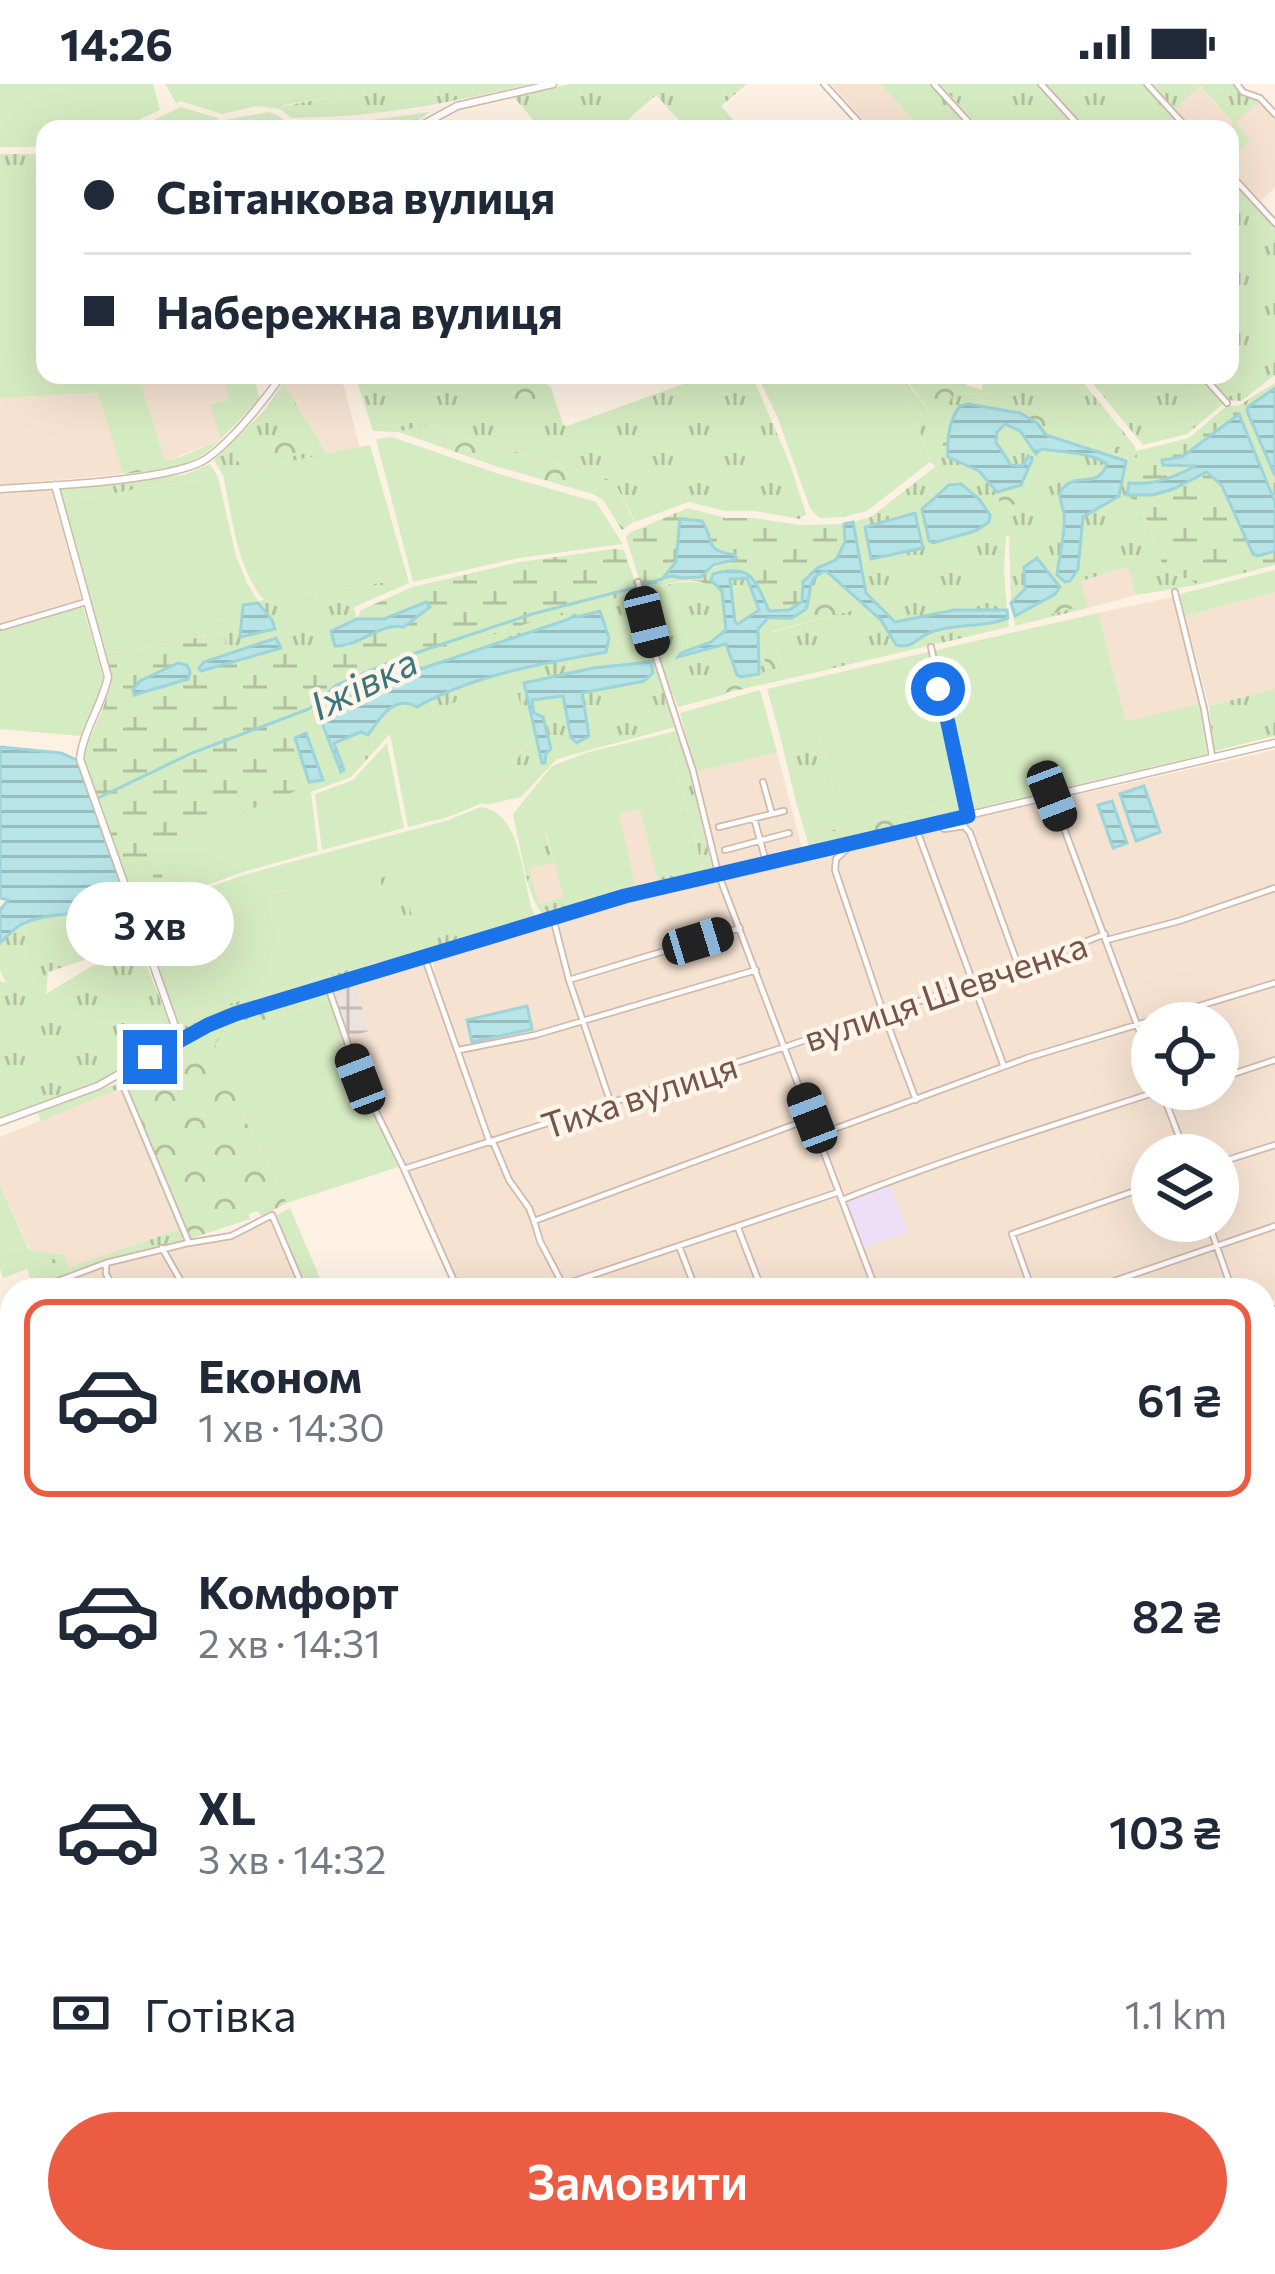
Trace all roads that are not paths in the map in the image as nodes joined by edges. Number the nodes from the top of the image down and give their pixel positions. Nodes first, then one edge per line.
1 (553, 84) edge
2 (824, 84) edge
3 (934, 84) edge
4 (1041, 84) edge
5 (1147, 84) edge
6 (1237, 84) edge
7 (1275, 114) edge
8 (431, 120) edge
9 (858, 120) edge
10 (968, 120) edge
11 (1074, 120) edge
12 (1181, 120) edge
13 (1239, 184) edge
14 (1275, 224) edge
15 (275, 384) edge
16 (1210, 384) edge
17 (1227, 403) dead end
18 (0, 488) edge
19 (56, 489) junction
20 (638, 582) dead end
21 (1175, 592) dead end
22 (86, 602) junction
23 (2, 627) edge
24 (931, 647) dead end
25 (1275, 742) edge
26 (1212, 758) junction
27 (764, 782) dead end
28 (1052, 796) junction
29 (784, 811) dead end
30 (772, 814) junction
31 (968, 816) junction
32 (754, 818) junction
33 (935, 823) junction
34 (719, 827) dead end
35 (916, 828) junction
36 (789, 833) dead end
37 (760, 841) junction
38 (856, 842) junction
39 (725, 850) dead end
40 (766, 862) junction
41 (718, 873) junction
42 (1275, 888) edge
43 (553, 918) junction
44 (740, 928) junction
45 (1106, 937) junction
46 (424, 956) junction
47 (1019, 967) junction
48 (756, 970) junction
49 (569, 980) junction
50 (974, 982) junction
51 (1275, 983) edge
52 (328, 985) junction
53 (1213, 1002) edge
54 (1131, 1008) edge
55 (883, 1012) junction
56 (583, 1022) junction
57 (1131, 1026) edge
58 (180, 1040) junction
59 (785, 1047) junction
60 (459, 1050) junction
61 (1275, 1060) edge
62 (1003, 1067) junction
63 (1239, 1072) edge
64 (119, 1076) junction
65 (916, 1100) junction
66 (1131, 1100) edge
67 (610, 1102) junction
68 (812, 1118) junction
69 (0, 1121) edge
70 (818, 1136) junction
71 (492, 1143) junction
72 (1275, 1144) edge
73 (1239, 1156) edge
74 (404, 1169) junction
75 (839, 1192) junction
76 (1131, 1192) edge
77 (842, 1200) junction
78 (534, 1221) junction
79 (737, 1226) junction
80 (1275, 1226) edge
81 (1215, 1242) edge
82 (189, 1243) junction
83 (1216, 1245) junction
84 (679, 1246) junction
85 (162, 1248) junction
86 (106, 1263) junction
87 (66, 1278) edge
88 (108, 1278) edge
89 (178, 1278) edge
90 (299, 1278) edge
91 (453, 1278) edge
92 (558, 1278) edge
93 (583, 1278) edge
94 (691, 1278) edge
95 (757, 1278) edge
96 (871, 1278) edge
97 (1028, 1278) edge
98 (1122, 1278) edge
99 (1228, 1278) edge

1 - 8 street
2 - 9 street
3 - 10 street
4 - 11 street
5 - 12 street
6 - 7 street
13 - 14 street
15 - 19 street
16 - 17 street
18 - 19 street
19 - 22 street
20 - 41 street
21 - 26 street
22 - 23 street
22 - 58 street
24 - 31 street
25 - 26 street
26 - 28 street
27 - 30 street
28 - 31 street
28 - 45 street
29 - 30 street
30 - 32 street
31 - 33 street
32 - 34 street
32 - 37 street
33 - 35 street
33 - 47 street
35 - 38 street
35 - 50 street
36 - 37 street
37 - 39 street
37 - 40 street
38 - 40 street
38 - 55 street
40 - 41 street
41 - 43 street
41 - 44 street
42 - 45 street, вулиця Шевченка
43 - 46 street
43 - 49 street
44 - 48 street
44 - 49 street
45 - 47 street, вулиця Шевченка
45 - 54 street
46 - 52 street
46 - 60 street
47 - 50 street, вулиця Шевченка
48 - 56 street
48 - 59 street
49 - 56 street
50 - 55 street, вулиця Шевченка
50 - 62 street
51 - 53 street
52 - 58 street
52 - 74 street
55 - 59 street, вулиця Шевченка
55 - 65 street
56 - 60 street
56 - 67 street
57 - 62 street
58 - 64 street
59 - 67 street, Тиха вулиця
59 - 68 street
60 - 71 street
61 - 63 street
62 - 65 street
64 - 69 street
64 - 82 street
65 - 70 street
66 - 77 street
67 - 71 street, Тиха вулиця
68 - 70 street
68 - 78 street
70 - 75 street
71 - 74 street, Тиха вулиця
71 - 78 street, Тиха вулиця
72 - 73 street
74 - 91 street
75 - 77 street
75 - 79 street
76 - 97 street
77 - 96 street
78 - 92 street, Тиха вулиця
79 - 84 street
79 - 95 street
80 - 83 street
81 - 83 street
82 - 85 street
82 - 90 street
83 - 98 street
83 - 99 street
84 - 93 street
84 - 94 street
85 - 86 street
85 - 89 street
86 - 87 street
86 - 88 street

